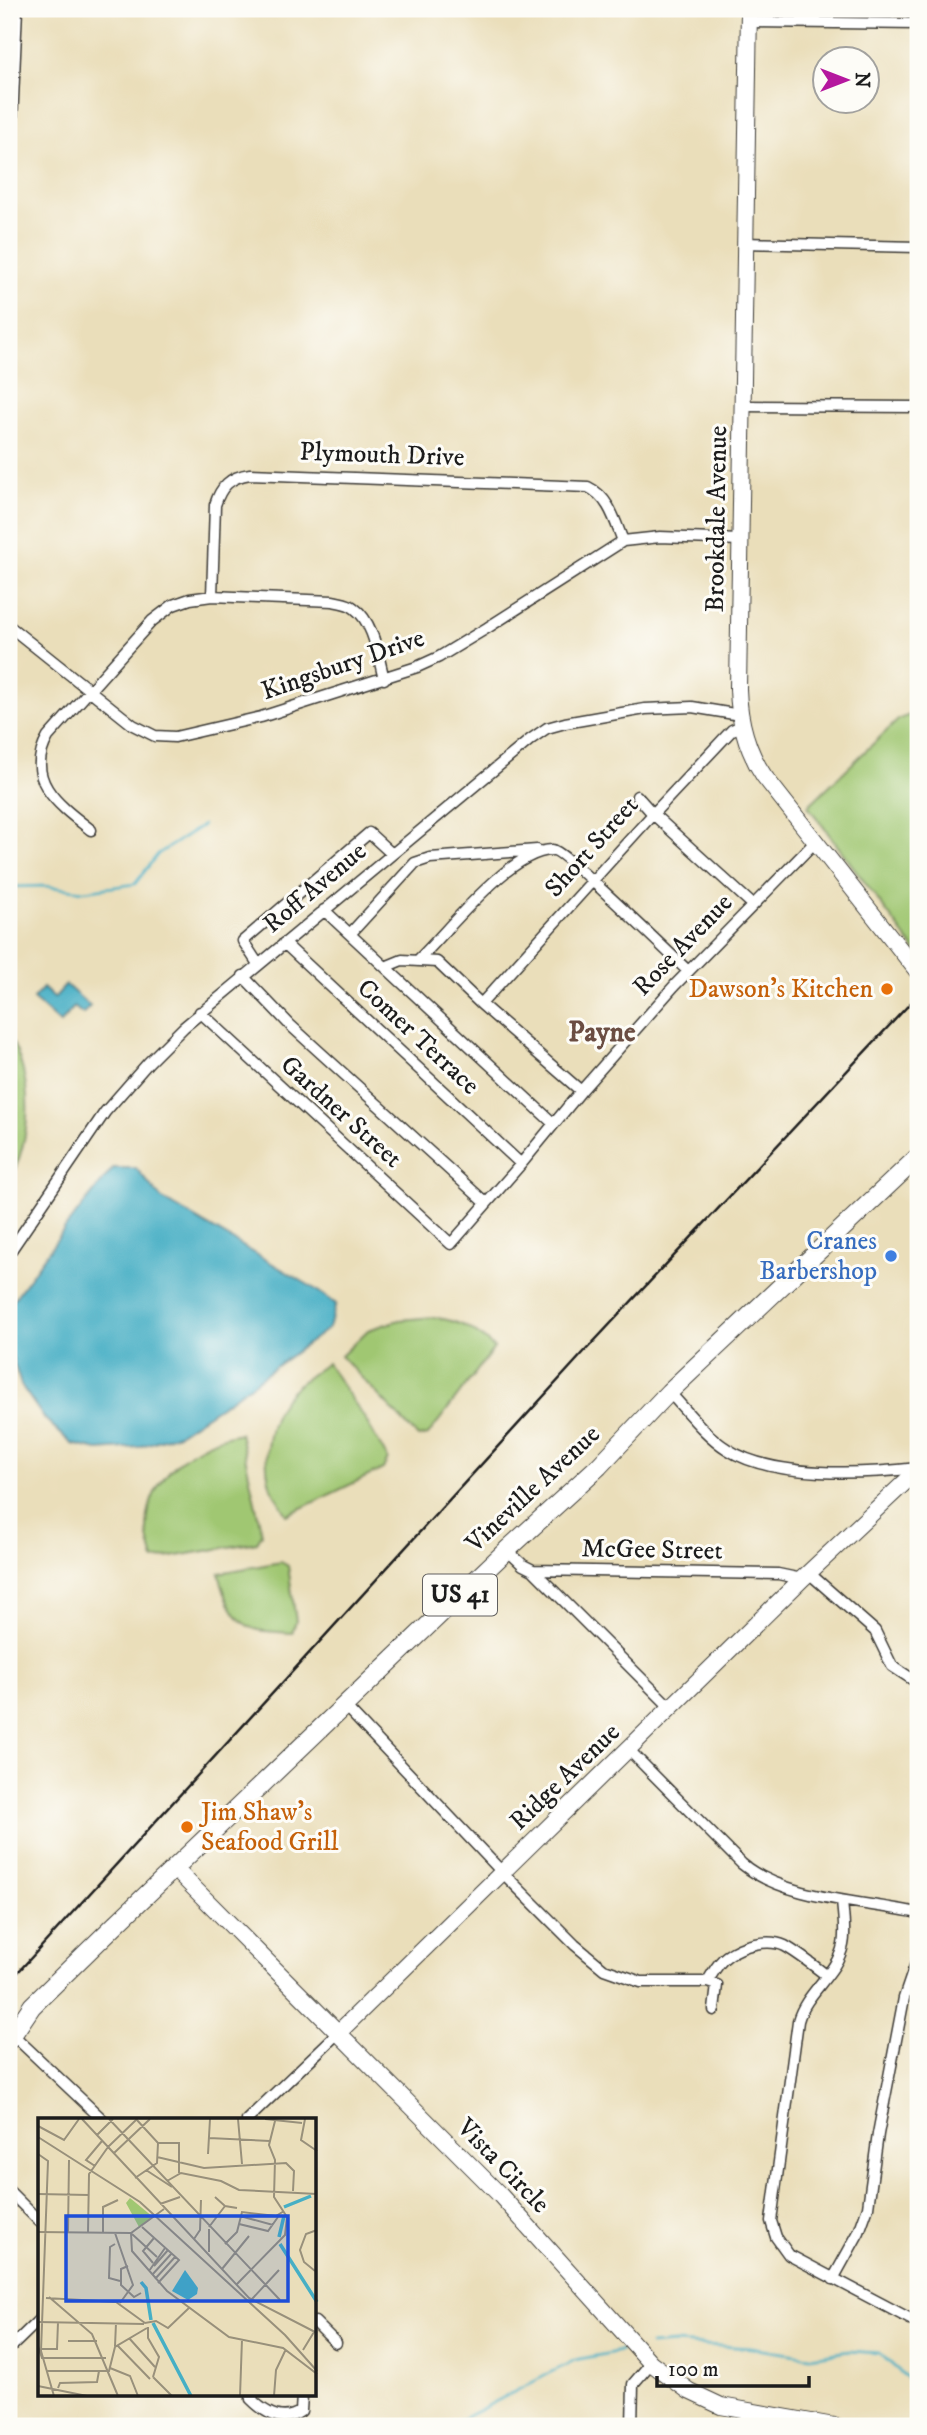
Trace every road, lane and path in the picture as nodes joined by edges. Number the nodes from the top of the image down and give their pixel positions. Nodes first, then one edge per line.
1 (17, 9) edge
2 (749, 15) edge
3 (918, 24) edge
4 (9, 191) edge
5 (744, 243) junction
6 (918, 247) edge
7 (743, 406) junction
8 (918, 407) edge
9 (740, 540) junction
10 (623, 541) junction
11 (212, 596) junction
12 (9, 626) edge
13 (384, 679) junction
14 (90, 692) junction
15 (741, 721) junction
16 (637, 796) dead end
17 (653, 814) junction
18 (91, 830) dead end
19 (816, 841) junction
20 (550, 849) junction
21 (392, 854) junction
22 (591, 881) junction
23 (753, 905) junction
24 (324, 910) junction
25 (351, 934) junction
26 (284, 943) junction
27 (418, 960) junction
28 (258, 964) junction
29 (385, 967) junction
30 (688, 971) junction
31 (918, 972) edge
32 (243, 976) junction
33 (481, 1004) junction
34 (200, 1012) junction
35 (581, 1091) junction
36 (554, 1124) junction
37 (918, 1157) edge
38 (521, 1164) junction
39 (486, 1203) junction
40 (451, 1244) joint
41 (9, 1253) edge
42 (669, 1392) junction
43 (918, 1469) edge
44 (507, 1550) junction
45 (533, 1570) junction
46 (806, 1576) junction
47 (918, 1683) edge
48 (345, 1706) junction
49 (671, 1707) junction
50 (629, 1750) junction
51 (175, 1868) junction
52 (502, 1872) junction
53 (842, 1901) junction
54 (918, 1913) edge
55 (918, 1957) edge
56 (826, 1975) junction
57 (707, 1982) junction
58 (713, 2010) dead end
59 (339, 2032) junction
60 (10, 2037) edge
61 (101, 2118) edge
62 (249, 2118) edge
63 (9, 2191) edge
64 (38, 2220) edge
65 (833, 2279) junction
66 (38, 2321) edge
67 (918, 2323) edge
68 (317, 2324) edge
69 (336, 2343) dead end
70 (9, 2349) edge
71 (651, 2363) junction
72 (250, 2396) edge
73 (302, 2396) edge
74 (632, 2426) edge
75 (834, 2426) edge

1 - 4 street
2 - 3 street
2 - 5 street, Brookdale Avenue
5 - 6 street
5 - 7 street, Brookdale Avenue
7 - 8 street
7 - 9 street, Brookdale Avenue
9 - 10 street, Kingsbury Drive
9 - 15 street, Brookdale Avenue
10 - 11 street, Plymouth Drive
10 - 13 street, Kingsbury Drive
11 - 13 street
11 - 14 street
12 - 14 street, Kingsbury Drive
13 - 14 street, Kingsbury Drive
14 - 18 street
15 - 17 street, Short Street
15 - 19 street, Brookdale Avenue
15 - 21 street, Roff Avenue
16 - 17 street
17 - 22 street, Short Street
17 - 23 street
19 - 23 street, Rose Avenue
19 - 31 street, Brookdale Avenue
20 - 22 street
20 - 25 street
20 - 27 street
21 - 24 street, Roff Avenue
21 - 28 street
22 - 30 street
22 - 33 street, Short Street
23 - 30 street, Rose Avenue
24 - 25 street
24 - 26 street, Roff Avenue
25 - 29 street
26 - 28 street, Roff Avenue
26 - 38 street, Comer Terrace
27 - 29 street
27 - 33 street
28 - 32 street, Roff Avenue
29 - 36 street
30 - 35 street, Rose Avenue
32 - 34 street, Roff Avenue
32 - 39 street
33 - 35 street
34 - 40 street, Gardner Street
34 - 41 street, Roff Avenue
35 - 36 street, Rose Avenue
36 - 38 street, Rose Avenue
37 - 42 main road, Vineville Avenue / US 41
38 - 39 street, Rose Avenue
39 - 40 street, Rose Avenue
42 - 43 street
42 - 44 main road, Vineville Avenue / US 41
43 - 46 street, Ridge Avenue
44 - 45 street
44 - 48 main road, Vineville Avenue / US 41
45 - 46 street, McGee Street
45 - 49 street
46 - 47 street
46 - 49 street, Ridge Avenue
48 - 51 main road, Vineville Avenue / US 41
48 - 52 street
49 - 50 street, Ridge Avenue
50 - 52 street, Ridge Avenue
50 - 53 street
51 - 59 street, Vista Circle
51 - 60 main road, Vineville Avenue / US 41
52 - 57 street
52 - 59 street, Ridge Avenue
53 - 54 street
53 - 56 street
55 - 65 street
56 - 57 street
56 - 65 street
57 - 58 street
59 - 62 street, Ridge Avenue
59 - 71 street, Vista Circle
60 - 61 street
63 - 64 street
65 - 67 street
66 - 70 street
68 - 69 street
71 - 74 street
71 - 75 street, Vista Circle
72 - 73 street

